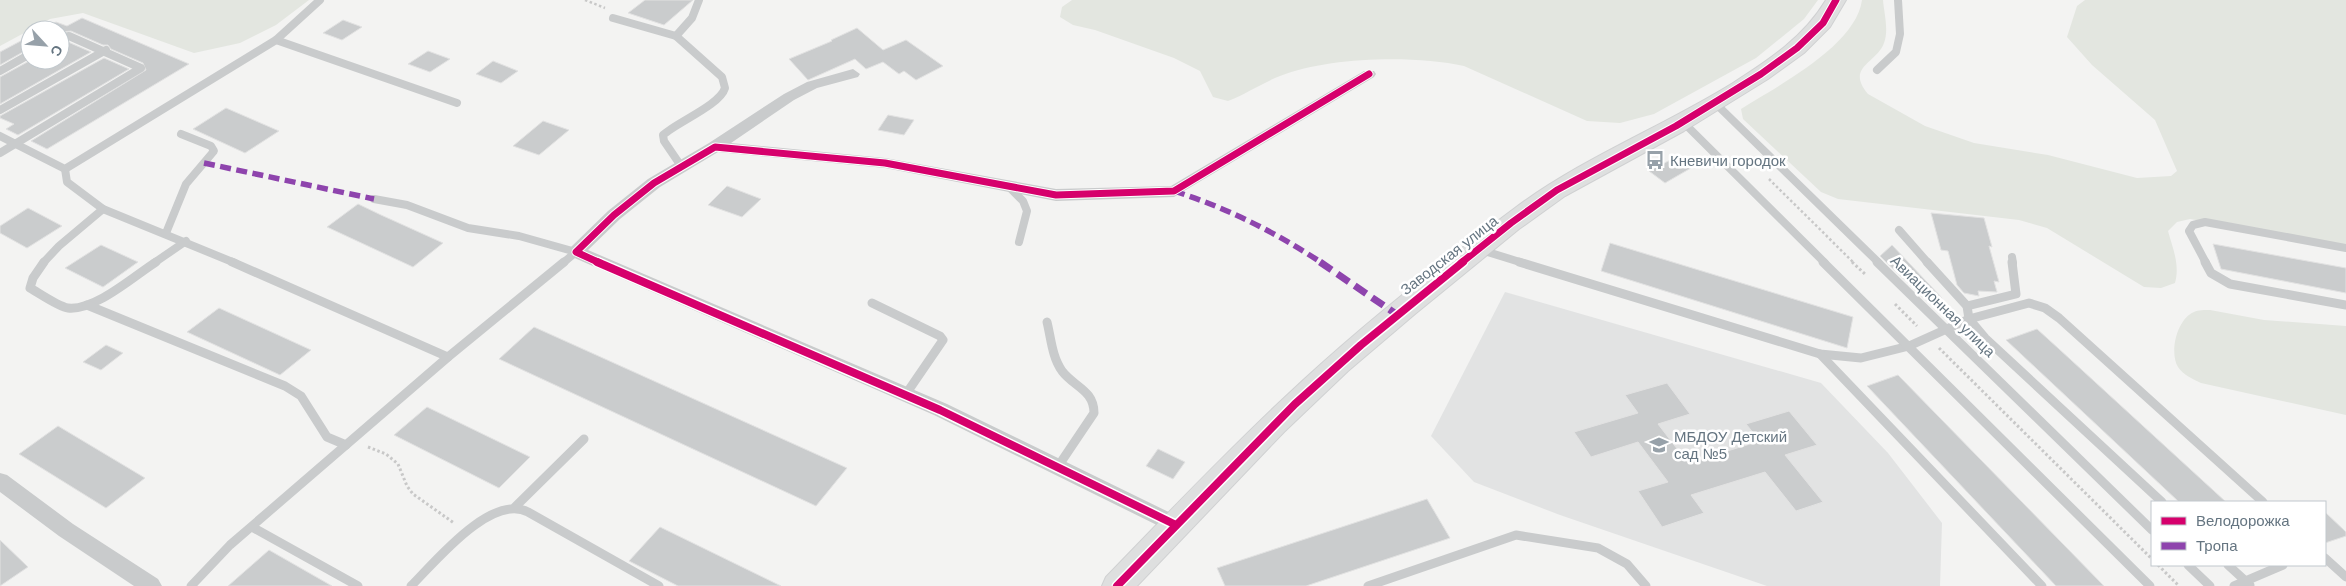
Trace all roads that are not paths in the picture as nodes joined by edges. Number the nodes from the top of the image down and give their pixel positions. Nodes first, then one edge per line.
1 (320, 0) edge
2 (699, 0) edge
3 (1836, 0) edge
4 (1898, 0) edge
5 (613, 18) dead end
6 (70, 36) edge
7 (676, 36) junction
8 (276, 40) junction
9 (106, 50) junction
10 (20, 59) edge
11 (0, 70) edge
12 (1877, 70) dead end
13 (854, 74) dead end
14 (1369, 74) dead end
15 (457, 103) dead end
16 (1715, 103) junction
17 (0, 110) edge
18 (1683, 122) junction
19 (181, 134) dead end
20 (0, 136) edge
21 (16, 144) junction
22 (715, 147) junction
23 (0, 154) edge
24 (681, 166) junction
25 (65, 169) junction
26 (1008, 186) junction
27 (374, 199) dead end
28 (103, 209) junction
29 (1899, 230) dead end
30 (166, 233) junction
31 (186, 241) junction
32 (1020, 242) dead end
33 (2346, 248) edge
34 (1478, 249) junction
35 (576, 252) junction
36 (2012, 257) dead end
37 (872, 303) dead end
38 (87, 305) junction
39 (2346, 305) edge
40 (1968, 306) junction
41 (1969, 319) junction
42 (1047, 322) dead end
43 (1945, 330) junction
44 (1909, 346) junction
45 (1820, 354) junction
46 (448, 358) junction
47 (906, 394) junction
48 (584, 439) dead end
49 (346, 445) junction
50 (1059, 465) junction
51 (0, 481) edge
52 (2161, 501) edge
53 (2262, 501) edge
54 (515, 507) junction
55 (1176, 525) junction
56 (252, 527) junction
57 (2151, 529) edge
58 (2326, 559) edge
59 (2189, 566) edge
60 (2229, 566) edge
61 (2280, 566) edge
62 (2346, 577) edge
63 (2249, 584) edge
64 (151, 586) edge
65 (191, 586) edge
66 (358, 586) edge
67 (412, 586) edge
68 (659, 586) edge
69 (1117, 586) edge
70 (1368, 586) edge
71 (1646, 586) edge
72 (2042, 586) edge
73 (2150, 586) edge
74 (2210, 586) edge
75 (2234, 586) edge

1 - 8 lane
2 - 7 lane
3 - 16 street, Заводская улица
4 - 12 lane
5 - 7 lane
6 - 9 lane
7 - 24 lane
8 - 15 lane
8 - 25 lane
9 - 17 lane
9 - 21 lane
10 - 11 lane
13 - 22 street
14 - 26 street
16 - 18 street, Заводская улица
16 - 43 lane, Авиационная улица
18 - 34 street, Заводская улица
18 - 44 lane
19 - 30 lane
20 - 21 lane
21 - 23 lane
21 - 25 lane
22 - 24 street
22 - 26 street
24 - 35 street
25 - 28 lane
26 - 32 lane
27 - 35 lane
28 - 30 lane
28 - 38 lane
29 - 40 lane
30 - 31 lane
31 - 38 lane
31 - 46 lane
33 - 39 lane
34 - 45 lane
34 - 55 street, Заводская улица
35 - 46 lane
35 - 47 street
36 - 40 lane
37 - 47 lane
38 - 49 lane
40 - 41 lane
41 - 43 lane
41 - 52 lane
41 - 53 lane
42 - 50 lane
43 - 44 lane
43 - 57 lane, Авиационная улица
44 - 45 lane
44 - 73 lane
45 - 72 lane
46 - 49 lane
47 - 50 street
48 - 54 lane
49 - 56 lane
50 - 55 street
51 - 64 street
54 - 67 lane
54 - 68 lane
55 - 69 street, Заводская улица
56 - 65 lane
56 - 66 lane
58 - 62 lane
59 - 74 lane
60 - 63 lane
61 - 63 lane
63 - 75 lane
70 - 71 lane

